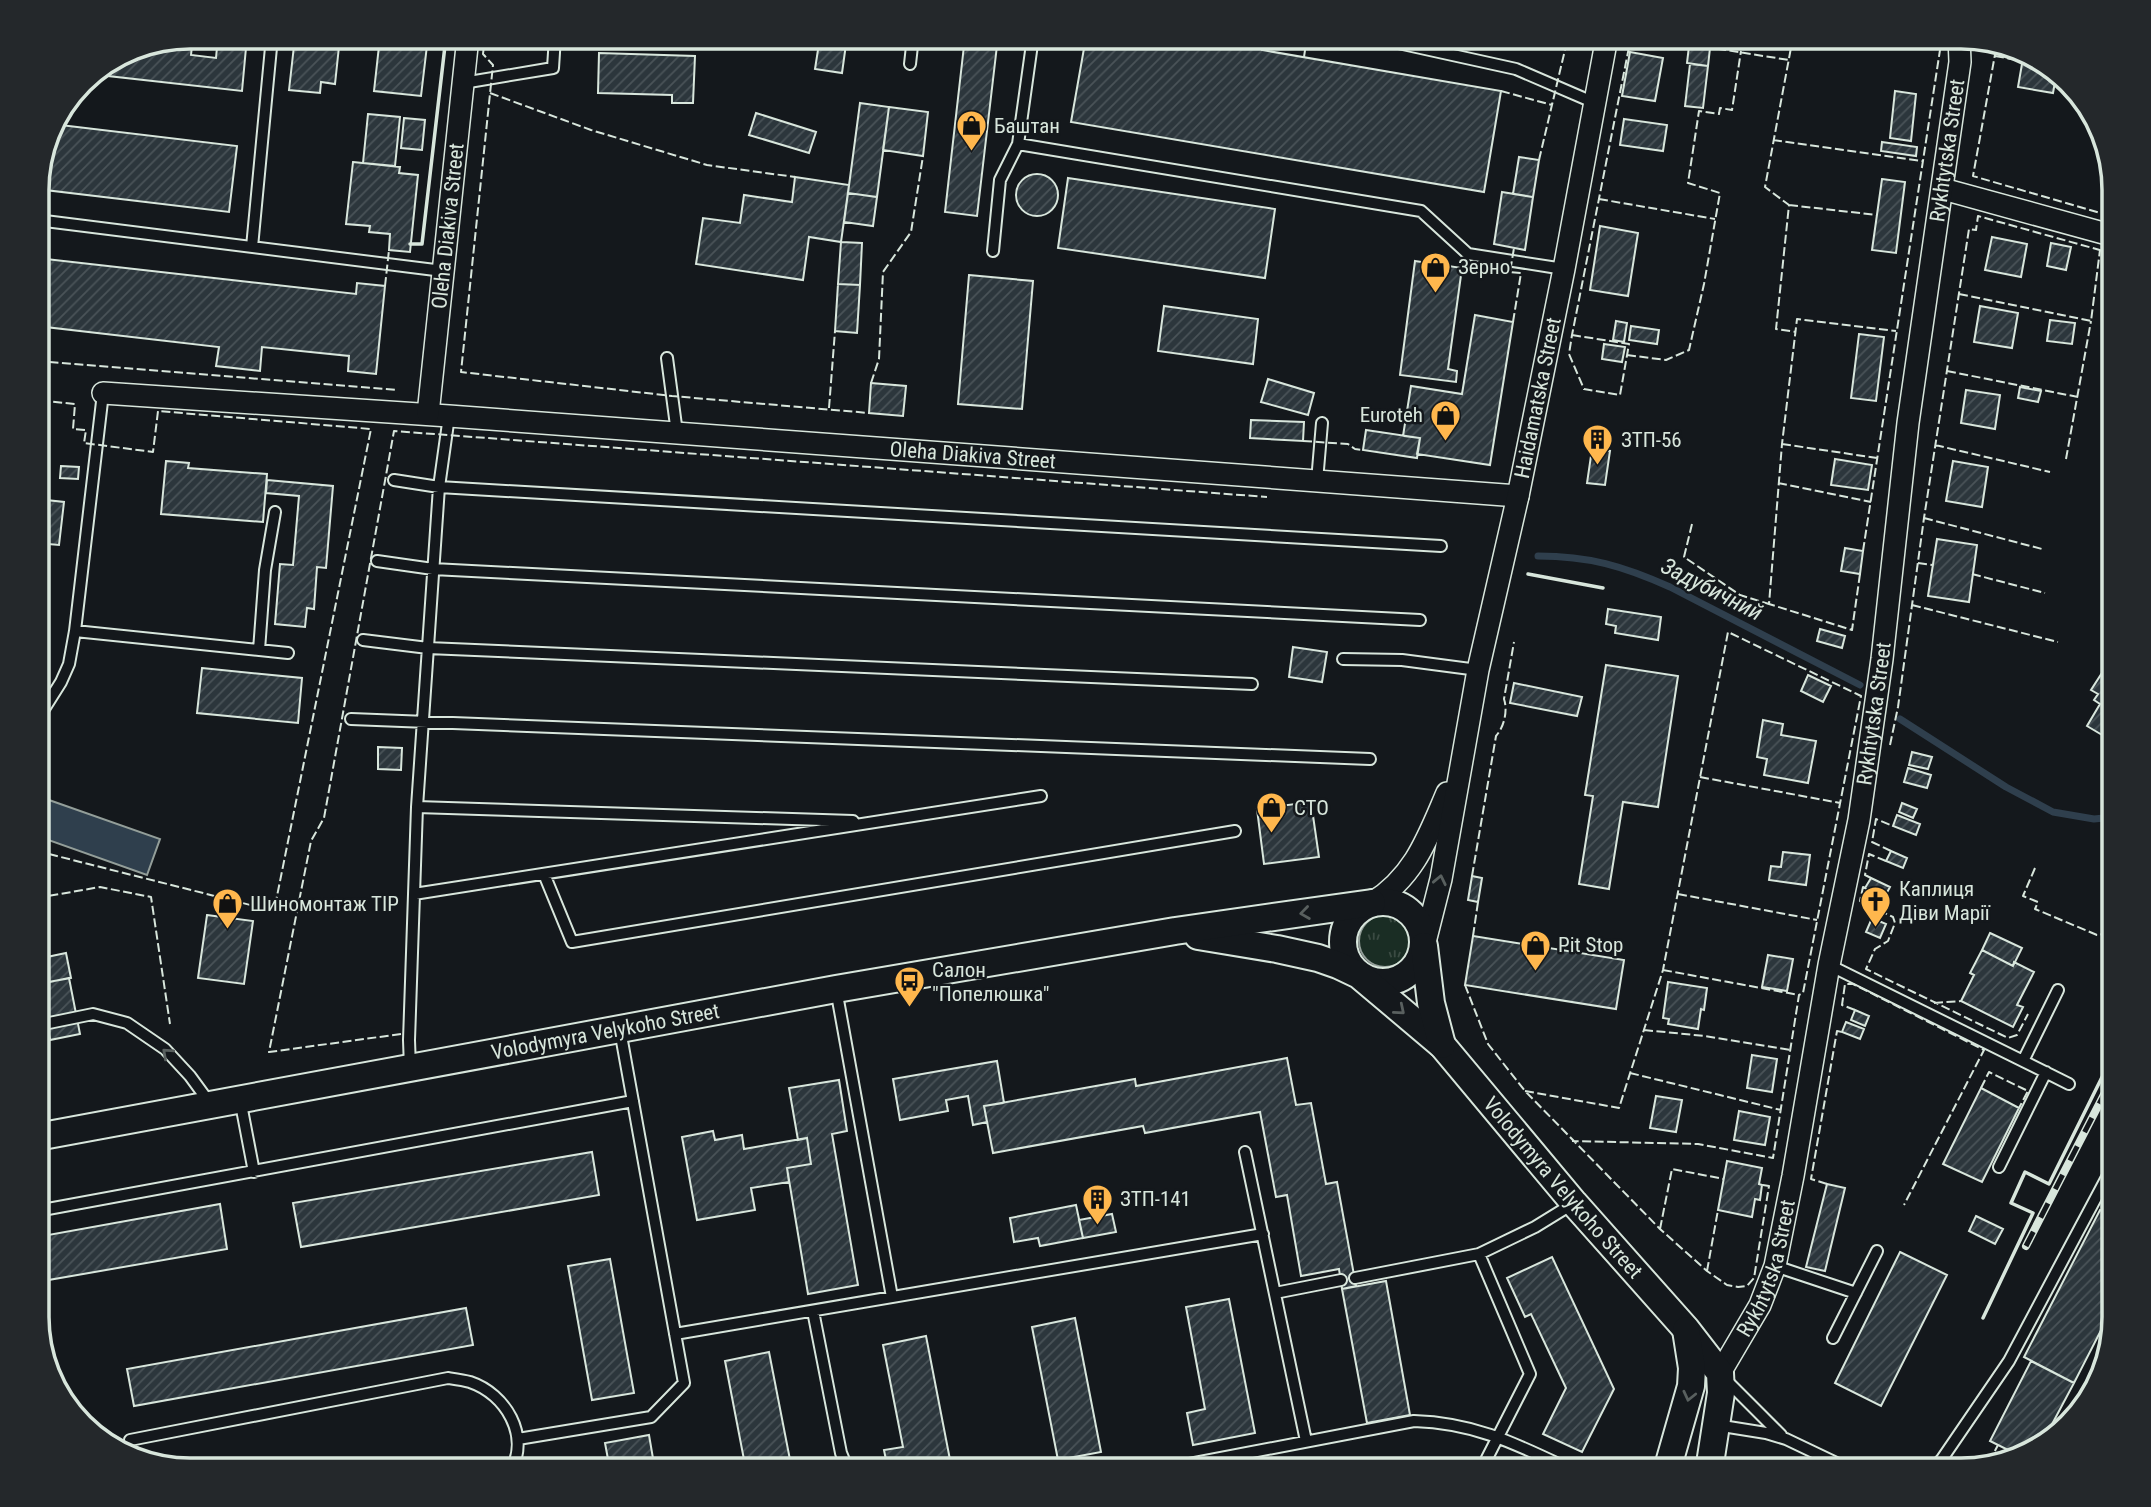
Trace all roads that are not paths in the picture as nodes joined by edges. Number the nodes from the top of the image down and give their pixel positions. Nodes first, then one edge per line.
1 (271, 49) edge
2 (467, 49) edge
3 (554, 49) edge
4 (913, 49) edge
5 (1031, 49) edge
6 (1425, 49) edge
7 (1605, 49) edge
8 (1959, 49) edge
9 (911, 64) dead end
10 (463, 83) junction
11 (1595, 103) junction
12 (1018, 144) junction
13 (1943, 189) junction
14 (49, 222) edge
15 (2102, 233) edge
16 (252, 247) junction
17 (993, 251) dead end
18 (1564, 269) junction
19 (443, 271) junction
20 (667, 358) dead end
21 (103, 393) joint
22 (438, 415) junction
23 (1322, 424) dead end
24 (677, 433) junction
25 (394, 480) dead end
26 (1317, 481) junction
27 (439, 487) junction
28 (1518, 496) junction
29 (275, 512) dead end
30 (1441, 547) dead end
31 (377, 561) dead end
32 (433, 569) junction
33 (1420, 621) dead end
34 (75, 631) junction
35 (363, 640) dead end
36 (428, 648) junction
37 (259, 650) junction
38 (288, 653) dead end
39 (1343, 659) dead end
40 (1478, 670) junction
41 (1252, 684) dead end
42 (49, 701) edge
43 (351, 719) dead end
44 (423, 722) junction
45 (1461, 758) junction
46 (1370, 759) dead end
47 (1041, 796) dead end
48 (417, 807) junction
49 (880, 821) junction
50 (1235, 831) dead end
51 (544, 874) junction
52 (414, 894) junction
53 (1372, 903) junction
54 (1175, 932) junction
55 (1424, 946) junction
56 (1829, 965) junction
57 (1359, 975) junction
58 (836, 989) junction
59 (2058, 990) dead end
60 (49, 1023) edge
61 (620, 1030) junction
62 (1442, 1045) junction
63 (2023, 1061) junction
64 (410, 1068) junction
65 (2046, 1072) junction
66 (2069, 1084) dead end
67 (240, 1099) junction
68 (633, 1101) junction
69 (211, 1105) junction
70 (49, 1136) edge
71 (1245, 1152) dead end
72 (1999, 1167) dead end
73 (254, 1171) junction
74 (2102, 1187) edge
75 (1574, 1203) junction
76 (49, 1209) edge
77 (1262, 1234) junction
78 (1877, 1251) dead end
79 (1479, 1254) junction
80 (1775, 1266) junction
81 (1355, 1278) dead end
82 (1341, 1280) dead end
83 (1275, 1293) junction
84 (1856, 1293) junction
85 (892, 1297) junction
86 (813, 1311) junction
87 (1686, 1329) junction
88 (675, 1334) junction
89 (1833, 1338) dead end
90 (1720, 1373) junction
91 (1716, 1424) junction
92 (1498, 1436) junction
93 (518, 1439) junction
94 (1786, 1439) junction
95 (1306, 1441) junction
96 (131, 1445) edge
97 (517, 1458) edge
98 (843, 1458) edge
99 (1219, 1458) edge
100 (1487, 1458) edge
101 (1545, 1458) edge
102 (1670, 1458) edge
103 (1711, 1458) edge
104 (1826, 1458) edge
105 (1943, 1458) edge

1 - 16 lane
2 - 10 street, Oleha Diakiva Street
3 - 10 lane
4 - 9 lane
5 - 12 lane
6 - 11 lane
7 - 11 street, Haidamatska Street
8 - 13 street, Rykhtytska Street
10 - 19 street, Oleha Diakiva Street
11 - 18 street, Haidamatska Street
12 - 17 lane
12 - 18 lane
13 - 15 street
13 - 56 street, Rykhtytska Street
14 - 16 lane
16 - 19 lane
18 - 28 street, Haidamatska Street
19 - 22 street, Oleha Diakiva Street
20 - 24 lane
21 - 22 street, Oleha Diakiva Street
21 - 34 lane
22 - 24 street, Oleha Diakiva Street
22 - 27 lane
23 - 26 lane
24 - 26 street, Oleha Diakiva Street
25 - 27 lane
26 - 28 street, Oleha Diakiva Street
27 - 30 lane
27 - 32 lane
28 - 40 street, Haidamatska Street
29 - 37 lane
31 - 32 lane
32 - 33 lane
32 - 36 lane
34 - 37 lane
34 - 42 lane
35 - 36 lane
36 - 41 lane
36 - 44 lane
37 - 38 lane
39 - 40 lane
40 - 45 street, Haidamatska Street
43 - 44 lane
44 - 46 lane
44 - 48 lane
45 - 53 street, Haidamatska Street
55 -> 45 street, Haidamatska Street
47 - 49 lane
48 - 49 lane
48 - 52 lane
49 - 51 lane
50 - 51 lane
51 - 52 lane
52 - 64 lane
53 -> 54 street, Volodymyra Velykoho Street
53 - 55 street
53 - 57 street
54 - 57 street, Volodymyra Velykoho Street
54 - 58 street, Volodymyra Velykoho Street
55 - 57 street
55 - 62 street, Volodymyra Velykoho Street
56 - 63 lane
56 - 80 street, Rykhtytska Street
57 -> 62 street, Volodymyra Velykoho Street
58 - 61 street, Volodymyra Velykoho Street
58 - 85 lane
59 - 63 lane
69 -> 60 lane
61 - 64 street, Volodymyra Velykoho Street
61 - 68 lane
62 - 75 street, Volodymyra Velykoho Street
63 - 65 lane
64 - 67 street, Volodymyra Velykoho Street
65 - 66 lane
65 - 72 lane
67 - 69 street, Volodymyra Velykoho Street
67 - 73 lane
68 - 73 lane
68 - 88 lane
69 - 70 street, Volodymyra Velykoho Street
71 - 77 lane
73 - 76 lane
74 - 105 lane
75 - 79 lane
75 - 87 street, Volodymyra Velykoho Street
77 - 83 lane
77 - 85 lane
78 - 84 lane
79 - 81 lane
79 - 92 lane
80 - 84 lane
80 - 90 street, Rykhtytska Street
82 - 83 lane
83 - 95 lane
84 - 89 lane
85 - 86 lane
86 - 88 lane
86 - 98 lane
87 - 90 street, Volodymyra Velykoho Street
87 -> 102 street
88 - 93 lane
90 - 91 street
90 - 94 lane
91 - 94 lane
91 - 103 street
92 - 95 lane
92 - 100 lane
92 - 101 lane
93 - 96 lane
93 - 97 lane
94 - 104 lane
95 - 99 lane

